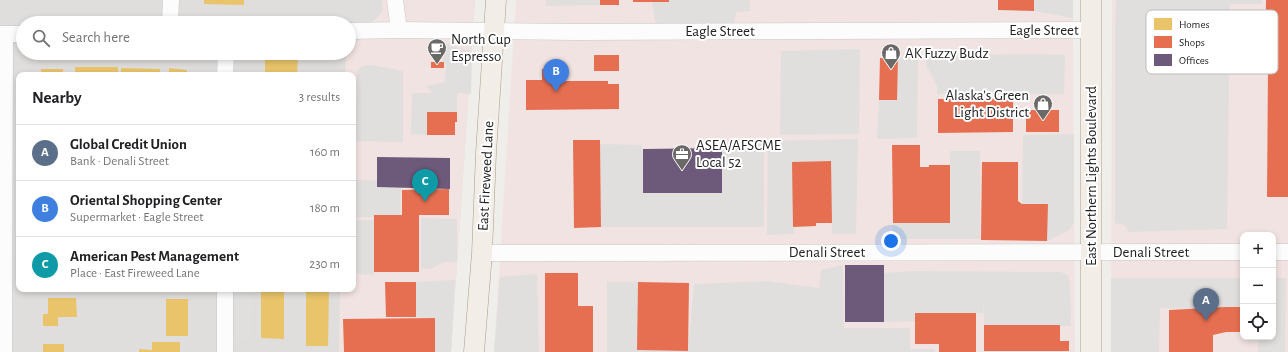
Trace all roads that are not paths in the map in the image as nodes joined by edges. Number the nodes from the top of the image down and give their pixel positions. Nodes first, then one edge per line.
1 (171, 0) edge
2 (395, 0) edge
3 (496, 0) edge
4 (1091, 0) edge
5 (170, 16) edge
6 (399, 30) junction
7 (1092, 30) junction
8 (356, 31) edge
9 (494, 31) junction
10 (3, 34) edge
11 (16, 34) edge
12 (226, 60) edge
13 (225, 72) edge
14 (1091, 252) junction
15 (1240, 252) edge
16 (1276, 252) edge
17 (1288, 252) edge
18 (482, 253) junction
19 (225, 292) edge
20 (4, 352) edge
21 (225, 352) edge
22 (474, 352) edge
23 (1091, 352) edge

1 - 5 street
2 - 6 street
3 - 9 main road, East Fireweed Lane
4 - 7 main road, East Northern Lights Boulevard
6 - 8 street, Eagle Street
6 - 9 street, Eagle Street
7 - 9 street, Eagle Street
7 - 14 main road, East Northern Lights Boulevard
9 - 18 main road, East Fireweed Lane
10 - 11 street
10 - 20 street
12 - 13 street
14 - 15 street, Denali Street
14 - 18 street, Denali Street
14 - 23 main road, East Northern Lights Boulevard
16 - 17 street
18 - 22 main road, East Fireweed Lane
19 - 21 street

